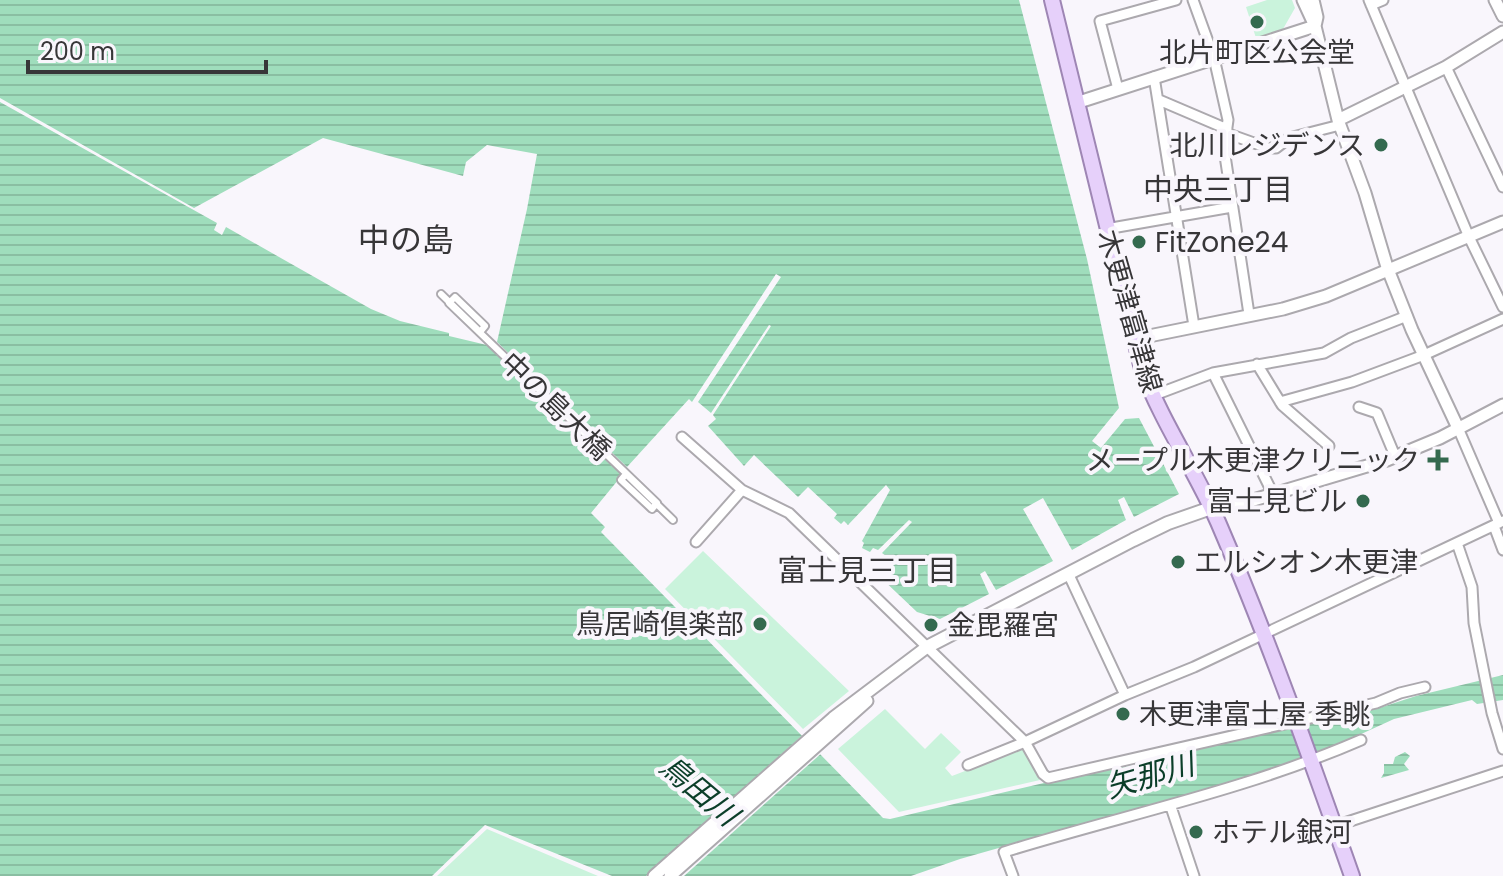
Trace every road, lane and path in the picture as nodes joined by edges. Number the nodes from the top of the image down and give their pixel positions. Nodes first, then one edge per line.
1 (1052, 0) edge
2 (1176, 0) edge
3 (1193, 0) edge
4 (1303, 0) edge
5 (1313, 0) edge
6 (1383, 0) edge
7 (1495, 0) edge
8 (1160, 2) edge
9 (1370, 2) edge
10 (1503, 16) edge
11 (1315, 26) junction
12 (1503, 32) edge
13 (1214, 58) junction
14 (1446, 67) junction
15 (1154, 77) junction
16 (1118, 89) junction
17 (1404, 89) junction
18 (1159, 100) junction
19 (1076, 103) junction
20 (1339, 122) junction
21 (1227, 131) junction
22 (1503, 187) edge
23 (1232, 207) junction
24 (1177, 215) junction
25 (1503, 222) edge
26 (1106, 229) junction
27 (1469, 237) junction
28 (1389, 271) junction
29 (441, 294) dead end
30 (1503, 307) edge
31 (1249, 314) junction
32 (1407, 316) junction
33 (1503, 319) edge
34 (1194, 326) junction
35 (1134, 339) junction
36 (1424, 355) junction
37 (1257, 364) junction
38 (1213, 373) junction
39 (1152, 396) junction
40 (1280, 402) junction
41 (1503, 405) edge
42 (1359, 407) dead end
43 (1458, 428) junction
44 (682, 437) dead end
45 (1329, 446) dead end
46 (1395, 456) junction
47 (742, 490) junction
48 (1273, 494) junction
49 (1211, 508) junction
50 (673, 520) dead end
51 (1499, 523) edge
52 (696, 542) dead end
53 (1457, 543) junction
54 (1503, 550) edge
55 (1068, 573) junction
56 (1263, 634) junction
57 (927, 647) junction
58 (1425, 687) dead end
59 (1125, 695) junction
60 (1503, 703) edge
61 (1492, 704) junction
62 (1295, 720) junction
63 (835, 722) junction
64 (1361, 740) dead end
65 (1025, 742) junction
66 (1503, 749) edge
67 (1311, 762) junction
68 (968, 765) dead end
69 (1503, 771) edge
70 (1171, 807) junction
71 (1335, 826) junction
72 (654, 876) edge
73 (670, 876) edge
74 (1013, 876) edge
75 (1194, 876) edge
76 (1352, 876) edge

1 - 19 main road, 木更津富津線
2 - 8 street
3 - 13 street
4 - 11 street
5 - 11 street
6 - 9 street
7 - 10 street
8 - 16 street
9 - 17 street
11 - 13 street
11 - 20 street
12 - 14 street
13 - 15 street
13 - 21 street
14 - 17 street
14 - 22 street
15 - 16 street
15 - 18 street
16 - 19 street
17 - 20 street
17 - 27 street
18 - 21 street
18 - 24 street
19 - 26 main road, 木更津富津線
20 - 21 street
20 - 28 street
21 - 23 street
23 - 24 street
23 - 31 street
24 - 26 street
24 - 34 street
25 - 27 street
26 - 35 main road, 木更津富津線
27 - 28 street
27 - 30 street
28 - 31 street
28 - 32 street
29 - 50 street, 中の島大橋
31 - 34 street
32 - 36 street
32 - 37 street
33 - 36 street
34 - 35 street
35 - 39 main road, 木更津富津線
36 - 40 street
36 - 43 street
37 - 38 street
37 - 40 street
38 - 39 street
38 - 48 street
39 - 49 main road, 木更津富津線
40 - 45 street
41 - 43 street
42 - 46 street
43 - 46 street
43 - 51 street
44 - 47 street
46 - 48 street
47 - 52 street
47 - 57 street
48 - 49 street
49 - 55 main road
49 - 56 main road, 木更津富津線
51 - 53 street
51 - 54 street
53 - 56 street
53 - 61 street
55 - 57 main road
55 - 59 street
56 - 59 street
56 - 62 main road, 木更津富津線
57 - 63 street
57 - 65 street
58 - 62 street
59 - 65 street
60 - 61 street
61 - 66 street
62 - 65 street
62 - 67 main road, 木更津富津線
63 - 72 street
63 - 73 street
64 - 67 street
65 - 68 street
67 - 70 street
67 - 71 main road, 木更津富津線
69 - 71 street
70 - 74 street
70 - 75 street
71 - 76 main road, 木更津富津線

